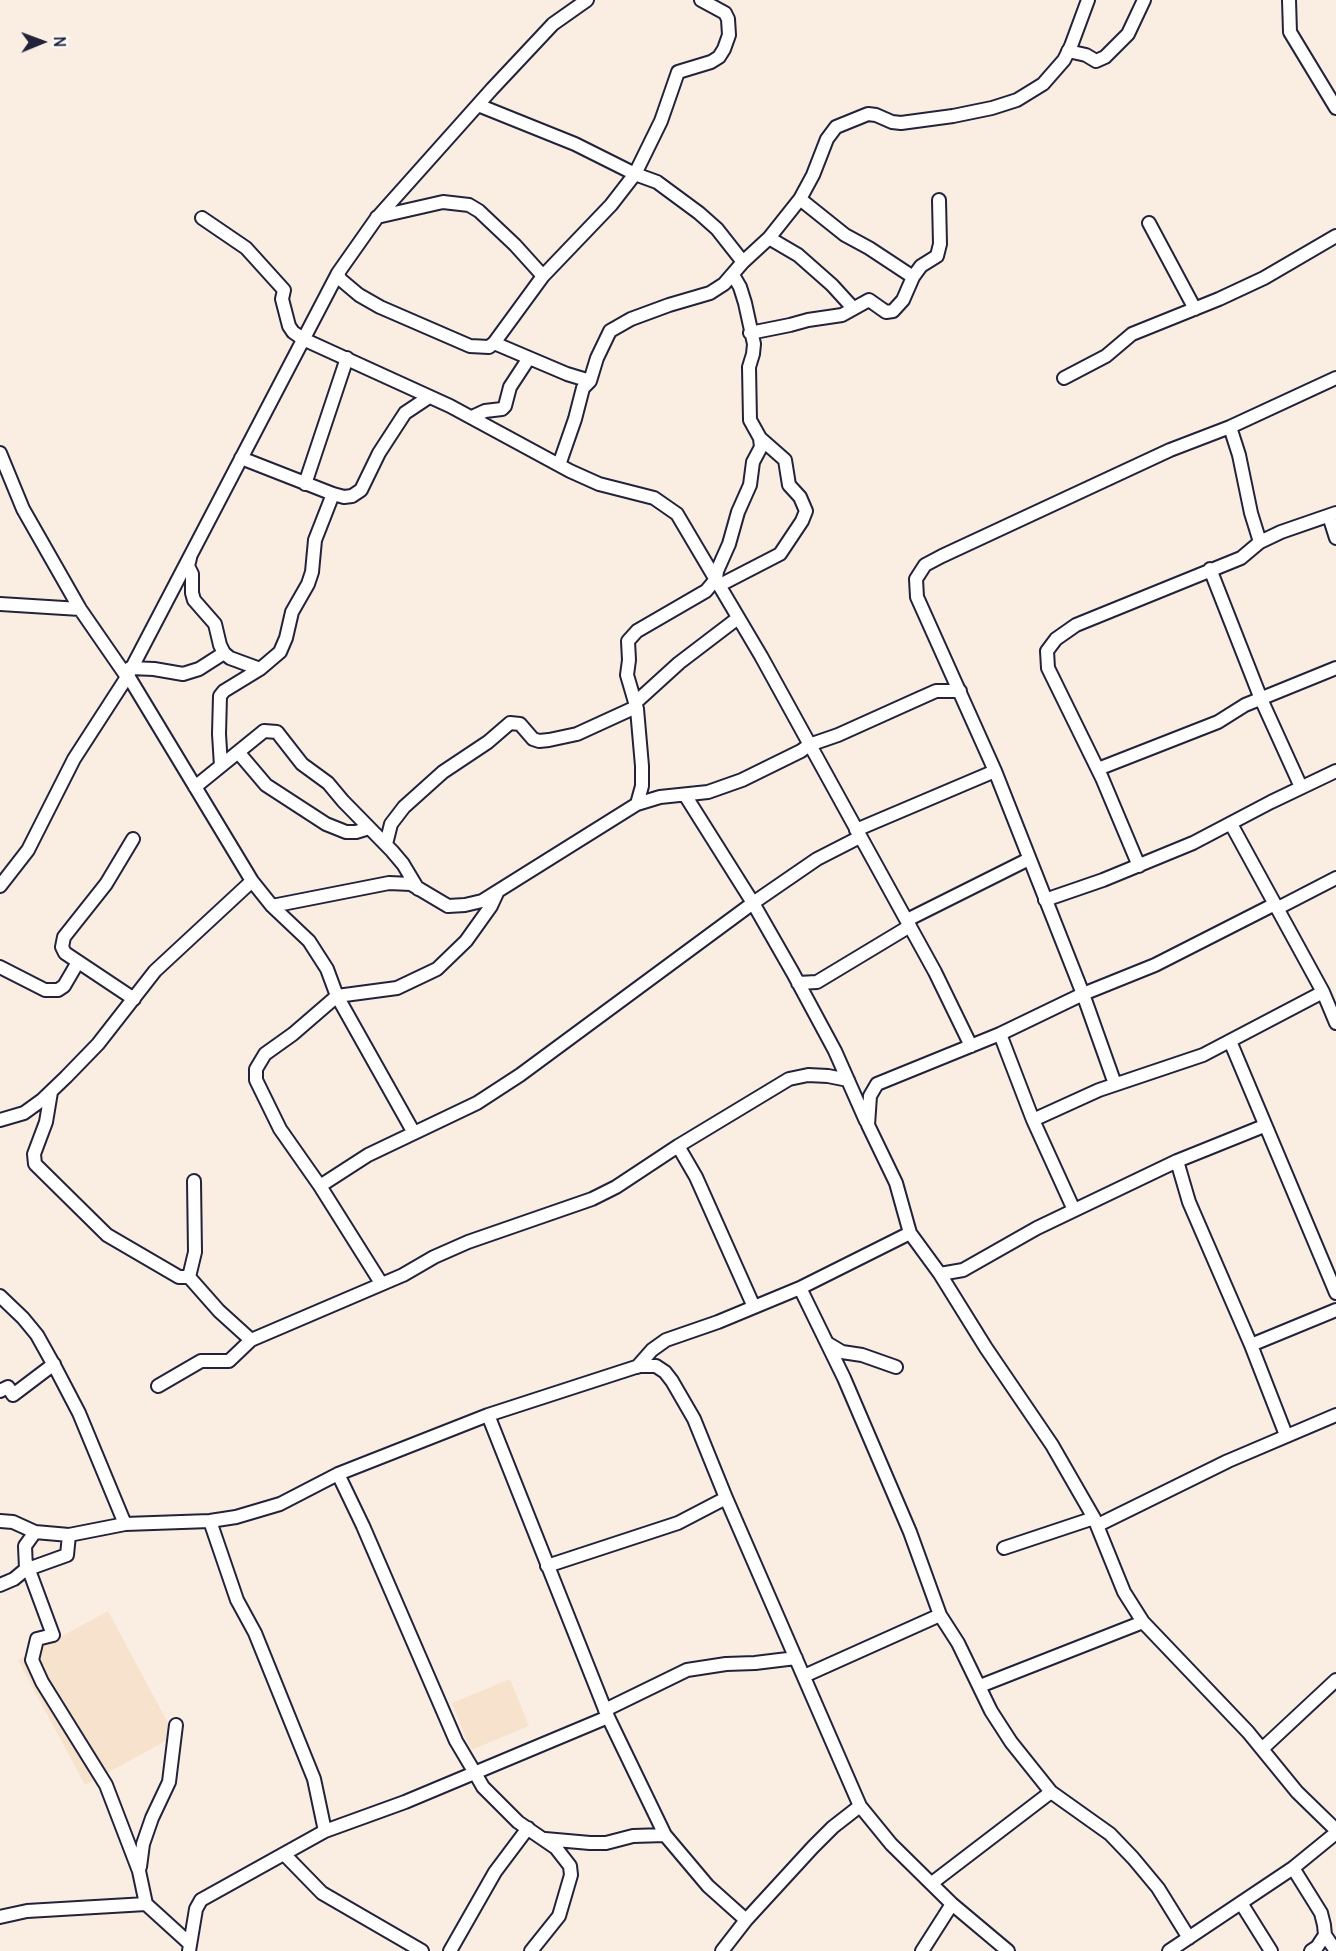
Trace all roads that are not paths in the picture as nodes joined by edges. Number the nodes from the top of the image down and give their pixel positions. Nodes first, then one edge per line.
1 (587, 0) edge
2 (701, 0) edge
3 (1088, 0) edge
4 (1144, 0) edge
5 (1289, 0) edge
6 (1068, 51) junction
7 (478, 105) junction
8 (1336, 108) edge
9 (635, 174) junction
10 (800, 199) junction
11 (939, 200) dead end
12 (377, 217) junction
13 (202, 218) dead end
14 (1149, 223) dead end
15 (1336, 236) edge
16 (769, 238) junction
17 (743, 262) junction
18 (338, 273) junction
19 (733, 275) junction
20 (543, 276) junction
21 (913, 277) junction
22 (853, 308) junction
23 (1195, 309) junction
24 (750, 333) junction
25 (303, 339) junction
26 (494, 343) junction
27 (347, 358) junction
28 (529, 358) junction
29 (1064, 378) dead end
30 (1336, 378) edge
31 (590, 381) junction
32 (429, 397) junction
33 (472, 417) junction
34 (1230, 427) junction
35 (760, 438) junction
36 (0, 453) edge
37 (241, 458) junction
38 (559, 465) junction
39 (305, 484) junction
40 (333, 494) junction
41 (1333, 515) edge
42 (1336, 538) edge
43 (1260, 542) junction
44 (190, 556) junction
45 (1210, 569) junction
46 (718, 582) junction
47 (0, 604) edge
48 (80, 609) junction
49 (738, 618) junction
50 (224, 653) junction
51 (1336, 668) edge
52 (260, 669) junction
53 (128, 673) junction
54 (960, 691) junction
55 (1261, 699) junction
56 (636, 705) junction
57 (809, 745) junction
58 (238, 752) junction
59 (221, 766) junction
60 (1098, 769) junction
61 (995, 771) junction
62 (1336, 771) edge
63 (195, 787) junction
64 (1301, 788) junction
65 (685, 795) junction
66 (637, 804) junction
67 (1231, 824) junction
68 (369, 828) junction
69 (858, 833) junction
70 (133, 839) dead end
71 (386, 844) junction
72 (1029, 859) junction
73 (1139, 866) junction
74 (1336, 878) edge
75 (252, 880) junction
76 (0, 886) edge
77 (419, 889) junction
78 (497, 893) junction
79 (1045, 900) junction
80 (753, 903) junction
81 (272, 906) junction
82 (1276, 906) junction
83 (908, 923) junction
84 (78, 962) junction
85 (0, 967) edge
86 (798, 983) junction
87 (1323, 992) junction
88 (1083, 994) junction
89 (337, 996) junction
90 (134, 999) junction
91 (1336, 1023) edge
92 (1000, 1034) junction
93 (1230, 1041) junction
94 (971, 1046) junction
95 (848, 1080) junction
96 (1115, 1084) junction
97 (51, 1092) junction
98 (0, 1120) edge
99 (1033, 1120) junction
100 (868, 1125) junction
101 (1264, 1126) junction
102 (414, 1133) junction
103 (678, 1146) junction
104 (1176, 1161) junction
105 (194, 1181) dead end
106 (320, 1186) junction
107 (1074, 1210) junction
108 (910, 1233) junction
109 (940, 1274) junction
110 (189, 1278) junction
111 (381, 1282) junction
112 (800, 1288) junction
113 (1336, 1293) edge
114 (0, 1296) edge
115 (754, 1307) junction
116 (1336, 1310) edge
117 (250, 1340) junction
118 (826, 1343) junction
119 (1251, 1345) junction
120 (54, 1364) junction
121 (637, 1367) junction
122 (896, 1367) dead end
123 (158, 1386) dead end
124 (0, 1391) edge
125 (488, 1415) junction
126 (1336, 1415) edge
127 (1286, 1435) junction
128 (338, 1474) junction
129 (726, 1498) junction
130 (0, 1521) edge
131 (210, 1521) junction
132 (1096, 1521) junction
133 (124, 1524) junction
134 (35, 1532) junction
135 (69, 1535) junction
136 (1004, 1548) dead end
137 (27, 1565) junction
138 (547, 1566) junction
139 (0, 1585) edge
140 (940, 1614) junction
141 (1143, 1622) junction
142 (796, 1658) junction
143 (804, 1676) junction
144 (1336, 1680) edge
145 (980, 1686) junction
146 (607, 1714) junction
147 (177, 1725) dead end
148 (1262, 1749) junction
149 (474, 1773) junction
150 (1051, 1792) junction
151 (860, 1806) junction
152 (528, 1828) junction
153 (325, 1831) junction
154 (1336, 1832) edge
155 (665, 1835) junction
156 (545, 1839) junction
157 (284, 1854) junction
158 (1293, 1868) junction
159 (139, 1871) junction
160 (932, 1883) junction
161 (1240, 1903) junction
162 (146, 1904) junction
163 (952, 1904) junction
164 (0, 1917) edge
165 (746, 1920) junction
166 (1324, 1935) junction
167 (1189, 1938) junction
168 (190, 1947) edge
169 (422, 1951) edge
170 (450, 1951) edge
171 (531, 1951) edge
172 (722, 1951) edge
173 (922, 1951) edge
174 (1008, 1951) edge
175 (1169, 1951) edge
176 (1271, 1951) edge
177 (1311, 1951) edge
178 (1336, 1951) edge

1 - 7 street
2 - 9 street
3 - 6 street
4 - 6 street
5 - 8 street
6 - 10 street
7 - 9 street
7 - 12 street
9 - 17 street
9 - 20 street
10 - 16 street
10 - 21 street
11 - 21 street
12 - 18 street
12 - 20 street
13 - 25 street
14 - 23 street
15 - 23 street
16 - 17 street
16 - 22 street
17 - 19 street
18 - 25 street
18 - 26 street
19 - 24 street
19 - 31 street
20 - 26 street
21 - 22 street
22 - 24 street
23 - 29 street
24 - 35 street
25 - 27 street
25 - 37 street
26 - 28 street
27 - 32 street
27 - 39 street
28 - 31 street
28 - 33 street
30 - 34 street
31 - 38 street
32 - 33 street
32 - 40 street
33 - 38 street
34 - 43 street
34 - 54 street
35 - 46 street
35 - 46 street
36 - 48 street
37 - 39 street
37 - 44 street
38 - 46 street
39 - 40 street
40 - 52 street
41 - 42 street
41 - 43 street
43 - 45 street
44 - 50 street
44 - 53 street
45 - 55 street
45 - 60 street
46 - 49 street
46 - 56 street
47 - 48 street
48 - 53 street
49 - 56 street
49 - 57 street
50 - 52 street
50 - 53 street
51 - 55 street
52 - 59 street
53 - 63 street
53 - 76 street
54 - 57 street
54 - 61 street
55 - 60 street
55 - 64 street
56 - 66 street
56 - 71 street
57 - 65 street
57 - 69 street
58 - 59 street
58 - 68 street
58 - 68 street
59 - 63 street
60 - 73 street
61 - 69 street
61 - 72 street
62 - 64 street
63 - 75 street
64 - 67 street
65 - 66 street
65 - 80 street
66 - 78 street
67 - 73 street
67 - 82 street
68 - 71 street
69 - 80 street
69 - 83 street
70 - 84 street
71 - 77 street
72 - 79 street
72 - 83 street
73 - 79 street
74 - 82 street
75 - 81 street
75 - 90 street
77 - 78 street
77 - 81 street
78 - 89 street
79 - 88 street
80 - 86 street
80 - 102 street
81 - 89 street
82 - 87 street
82 - 88 street
83 - 86 street
83 - 94 street
84 - 85 street
84 - 90 street
86 - 95 street
87 - 91 street
87 - 93 street
88 - 92 street
88 - 96 street
89 - 102 street
89 - 106 street
90 - 97 street
92 - 94 street
92 - 99 street
93 - 96 street
93 - 101 street
94 - 100 street
95 - 100 street
95 - 103 street
96 - 99 street
97 - 98 street
97 - 110 street
99 - 107 street
100 - 108 street
101 - 104 street
101 - 113 street
102 - 106 street
103 - 111 street
103 - 115 street
104 - 107 street
104 - 119 street
105 - 110 street
106 - 111 street
107 - 109 street
108 - 109 street
108 - 112 street
109 - 132 street
110 - 117 street
111 - 117 street
112 - 115 street
112 - 118 street
114 - 120 street
115 - 121 street
116 - 119 street
117 - 123 street
118 - 122 street
118 - 140 street
119 - 127 street
120 - 124 street
120 - 133 street
121 - 125 street
121 - 129 street
125 - 128 street
125 - 138 street
126 - 127 street
127 - 132 street
128 - 131 street
128 - 149 street
129 - 138 street
129 - 142 street
130 - 134 street
131 - 133 street
131 - 153 street
132 - 136 street
132 - 141 street
133 - 135 street
134 - 135 street
134 - 137 street
135 - 137 street
137 - 139 street
137 - 159 street
138 - 146 street
140 - 143 street
140 - 145 street
141 - 145 street
141 - 148 street
142 - 143 street
142 - 146 street
143 - 151 street
144 - 148 street
145 - 150 street
146 - 149 street
146 - 155 street
147 - 159 street
148 - 154 street
149 - 152 street
149 - 153 street
150 - 160 street
150 - 167 street
151 - 160 street
151 - 165 street
152 - 156 street
152 - 170 street
153 - 157 street
154 - 158 street
155 - 156 street
155 - 165 street
156 - 171 street
157 - 168 street
157 - 169 street
158 - 161 street
158 - 166 street
159 - 162 street
160 - 163 street
161 - 167 street
161 - 176 street
162 - 164 street
162 - 168 street
163 - 173 street
163 - 174 street
165 - 172 street
166 - 177 street
166 - 178 street
167 - 175 street

